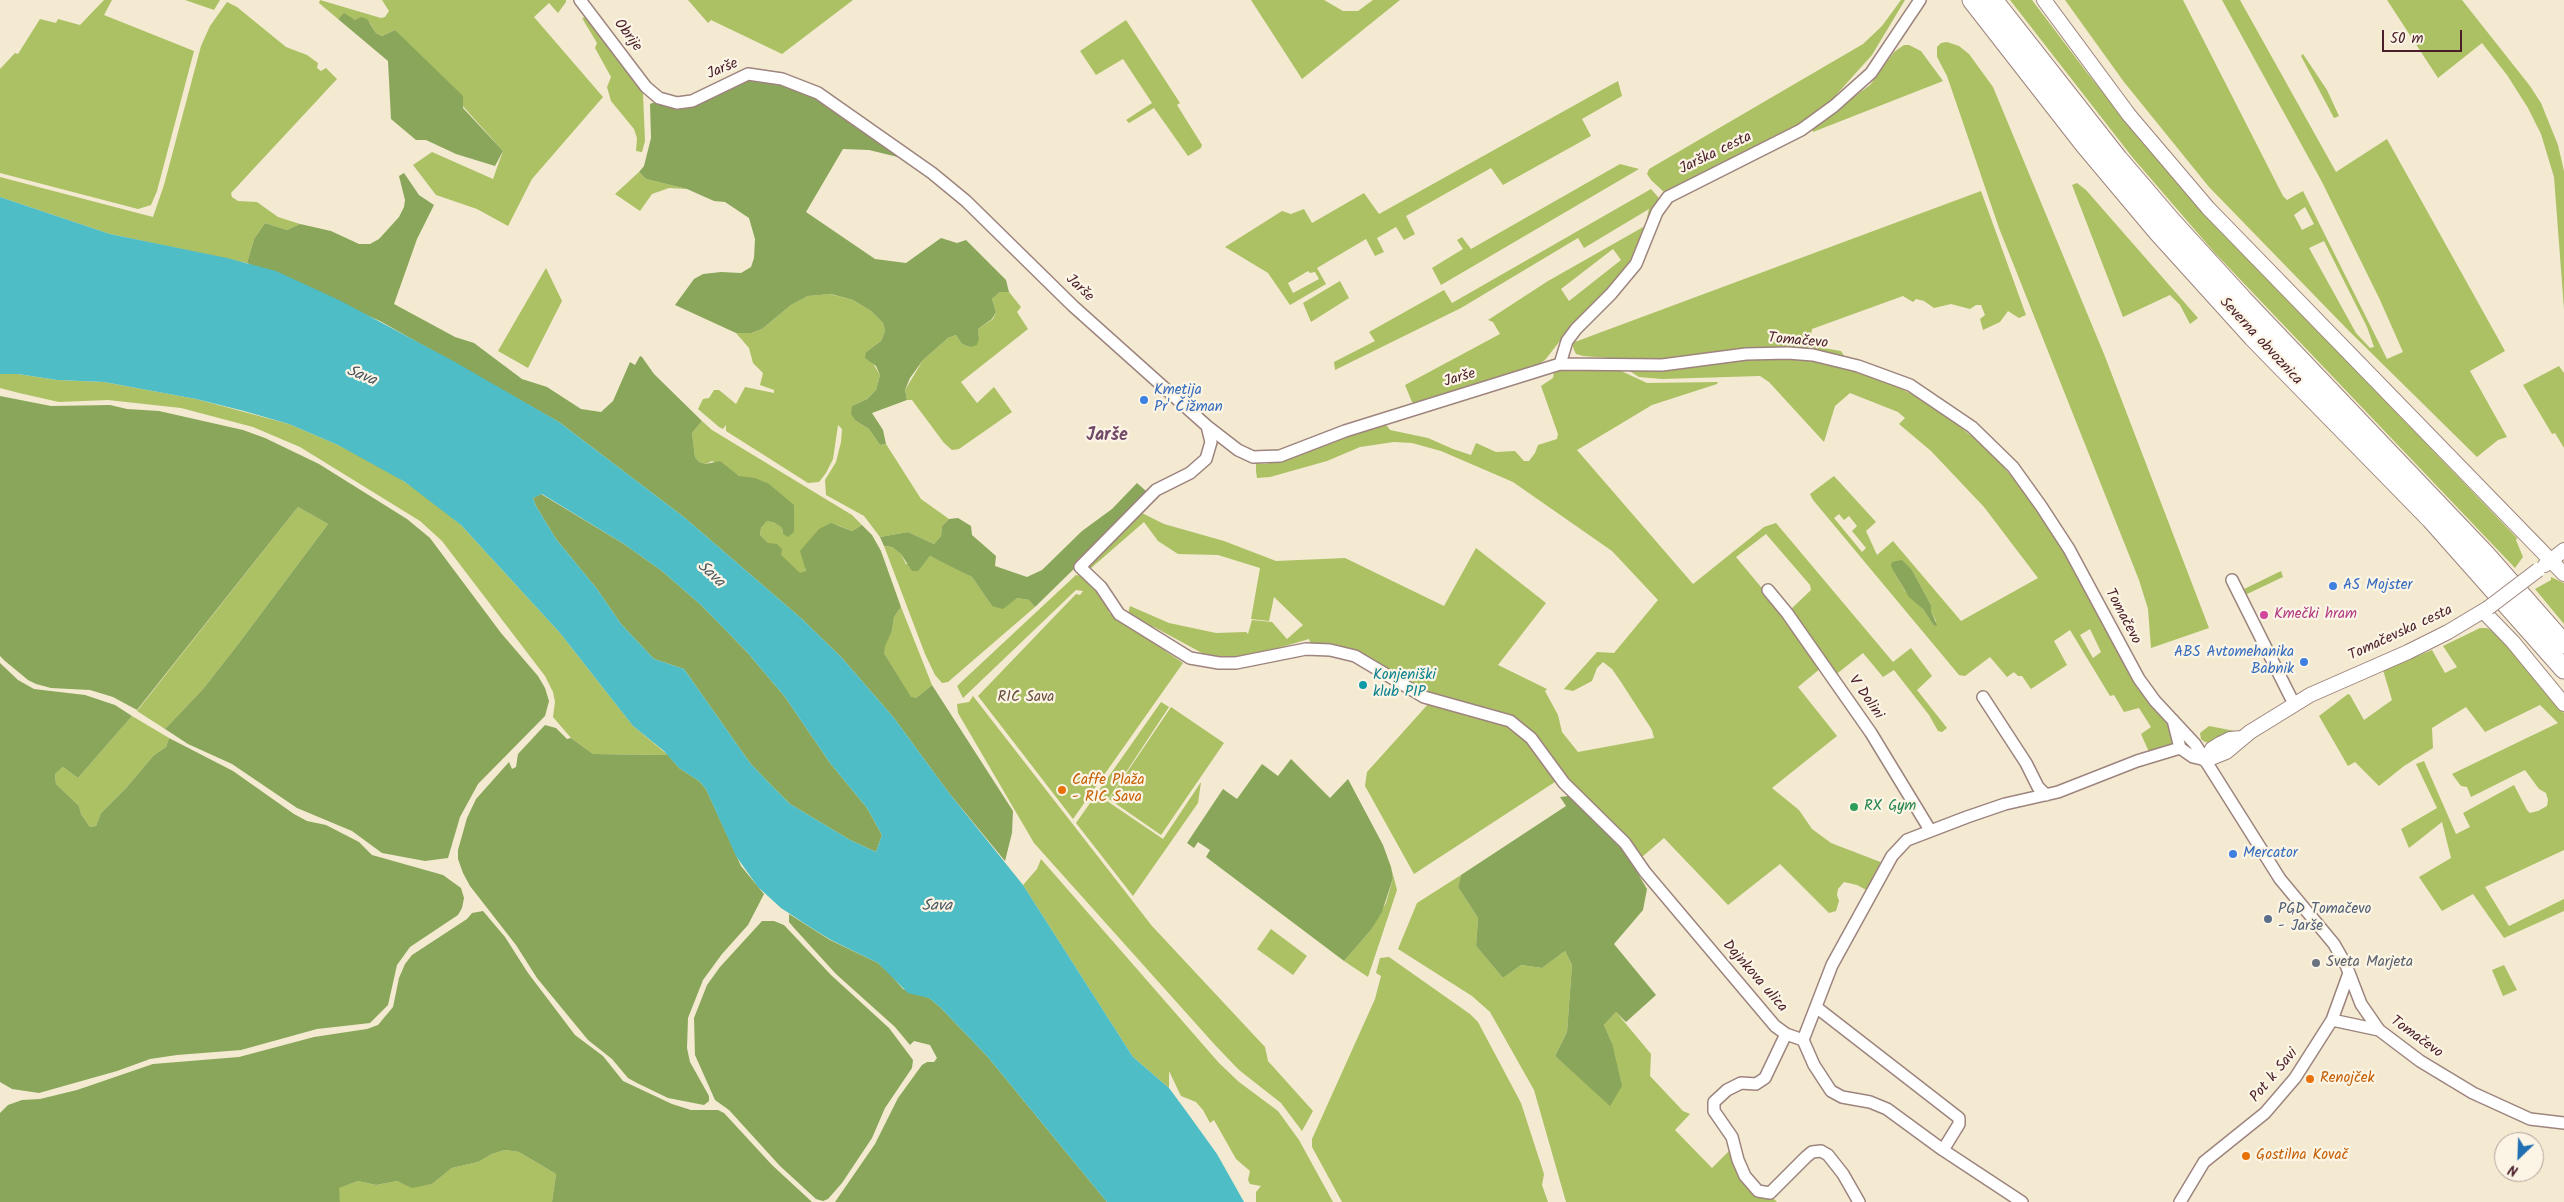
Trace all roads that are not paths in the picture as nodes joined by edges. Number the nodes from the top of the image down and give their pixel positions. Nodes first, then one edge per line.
1 (580, 0) edge
2 (1920, 0) edge
3 (1972, 0) edge
4 (1993, 0) edge
5 (2044, 0) edge
6 (632, 67) joint
7 (1560, 364) junction
8 (1533, 372) joint
9 (1207, 426) junction
10 (2564, 550) edge
11 (2551, 560) junction
12 (2564, 574) edge
13 (2232, 580) dead end
14 (1768, 590) dead end
15 (2485, 609) junction
16 (2561, 657) edge
17 (2564, 677) edge
18 (1983, 697) dead end
19 (2294, 704) junction
20 (2564, 704) edge
21 (2173, 720) junction
22 (2180, 748) junction
23 (2206, 760) junction
24 (2046, 795) junction
25 (1930, 830) junction
26 (2349, 973) junction
27 (1816, 1007) junction
28 (2332, 1020) junction
29 (2379, 1030) junction
30 (1786, 1034) junction
31 (1804, 1040) junction
32 (2564, 1123) edge
33 (1943, 1150) junction
34 (2184, 1200) edge
35 (1859, 1202) edge
36 (2022, 1202) edge

1 - 6 street, Obrije
2 - 7 street, Jarška cesta
3 - 16 highway, Severna obvoznica
4 - 16 highway, Severna obvoznica
5 - 11 street
6 - 9 street, Jarše
7 - 8 street, Tomačevo
7 - 21 street, Tomačevo
8 - 9 street, Jarše
9 - 30 street, Dajnkova ulica
10 - 11 street, Tomačevska cesta
11 - 12 street
11 - 15 street, Tomačevska cesta, bridge
13 - 19 street
14 - 25 street, V Dolini
15 - 19 street, Tomačevska cesta
15 - 20 street
16 - 17 highway
18 - 24 street
19 - 23 street, Tomačevska cesta
21 - 22 street
21 - 23 street, Tomačevo
22 - 23 street
22 - 24 street
23 - 26 street, Tomačevo
24 - 25 street
25 - 27 street
26 - 28 street, Pot k Savi
26 - 29 street, Tomačevo
27 - 31 street
27 - 33 street
28 - 29 street
28 - 34 street, Pot k Savi
29 - 32 street, Tomačevo
30 - 31 street, Dajnkova ulica
30 - 35 street
31 - 33 street
33 - 36 street

